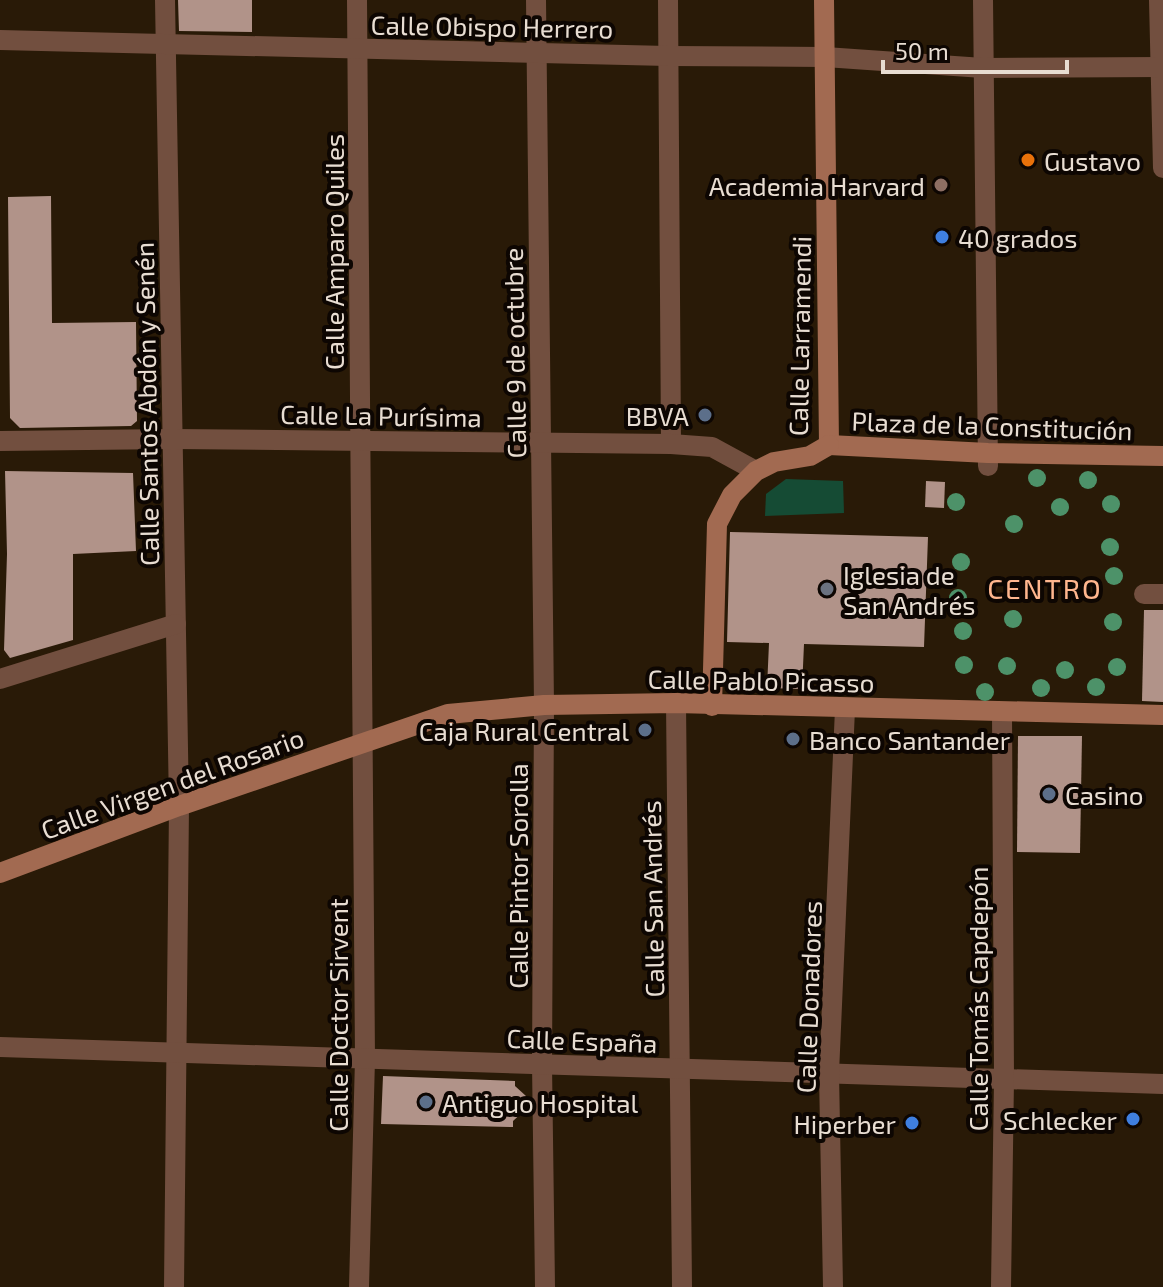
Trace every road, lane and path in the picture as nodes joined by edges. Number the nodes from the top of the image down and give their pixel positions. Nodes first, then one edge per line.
1 (165, 0) edge
2 (357, 0) edge
3 (536, 0) edge
4 (668, 0) edge
5 (824, 0) edge
6 (983, 0) edge
7 (1159, 0) edge
8 (0, 40) edge
9 (166, 44) junction
10 (357, 48) junction
11 (537, 53) junction
12 (668, 56) junction
13 (825, 57) junction
14 (1161, 67) edge
15 (983, 68) junction
16 (1163, 168) edge
17 (173, 439) junction
18 (360, 440) junction
19 (0, 441) edge
20 (541, 442) junction
21 (671, 444) junction
22 (829, 445) junction
23 (1158, 456) edge
24 (988, 460) junction
25 (756, 471) junction
26 (176, 624) junction
27 (0, 679) edge
28 (676, 703) junction
29 (544, 705) junction
30 (712, 706) junction
31 (845, 709) junction
32 (1002, 712) junction
33 (1163, 715) edge
34 (363, 743) junction
35 (179, 806) junction
36 (0, 873) edge
37 (0, 1047) edge
38 (177, 1053) junction
39 (365, 1059) junction
40 (542, 1064) junction
41 (680, 1069) junction
42 (829, 1073) junction
43 (1004, 1079) junction
44 (1163, 1084) edge
45 (174, 1287) edge
46 (359, 1287) edge
47 (545, 1287) edge
48 (682, 1287) edge
49 (833, 1287) edge
50 (1001, 1287) edge

1 - 9 street, Calle Santos Abdón y Senén
2 - 10 street, Calle Amparo Quiles
3 - 11 street, Calle 9 de octubre
4 - 12 street
5 - 13 main road, Calle Larramendi
6 - 15 street
7 - 14 street
8 - 9 street, Calle Obispo Herrero
9 - 10 street, Calle Obispo Herrero
9 - 17 street, Calle Santos Abdón y Senén
10 - 11 street, Calle Obispo Herrero
10 - 18 street, Calle Amparo Quiles
11 - 12 street, Calle Obispo Herrero
11 - 20 street, Calle 9 de octubre
12 - 13 street, Calle Obispo Herrero
12 - 21 street
13 - 15 street, Calle Obispo Herrero
13 - 22 main road, Calle Larramendi
14 - 15 street, Calle Obispo Herrero
14 - 16 street
15 - 24 street
17 - 18 street, Calle La Purísima
17 - 19 street, Calle La Purísima
17 - 26 street, Calle Santos Abdón y Senén
18 - 20 street, Calle La Purísima
18 - 34 street, Calle Amparo Quiles
20 - 21 street, Calle La Purísima
20 - 29 street, Calle 9 de octubre
21 - 25 street, Calle La Purísima
22 - 24 main road, Plaza de la Constitución
22 - 25 main road, Calle Larramendi
23 - 24 main road, Plaza de la Constitución
25 - 30 main road, Calle Larramendi
26 - 27 street
26 - 35 street, Calle Santos Abdón y Senén
28 - 29 main road, Calle Pablo Picasso
28 - 30 main road, Calle Pablo Picasso
28 - 41 street, Calle San Andrés
29 - 34 main road, Calle Pablo Picasso
29 - 40 street, Calle Pintor Sorolla
30 - 31 main road, Calle Pablo Picasso
31 - 32 main road, Calle Pablo Picasso
31 - 42 street, Calle Donadores
32 - 33 main road, Calle Pablo Picasso
32 - 43 street, Calle Tomás Capdepón
34 - 35 main road, Calle Virgen del Rosario
34 - 39 street, Calle Doctor Sirvent
35 - 36 main road, Calle Virgen del Rosario
35 - 38 street, Calle Santos Abdón y Senén
37 - 38 street, Calle España
38 - 39 street, Calle España
38 - 45 street, Calle Santos Abdón y Senén
39 - 40 street, Calle España
39 - 46 street, Calle Doctor Sirvent
40 - 41 street, Calle España
40 - 47 street, Calle Pintor Sorolla
41 - 42 street, Calle España
41 - 48 street, Calle San Andrés
42 - 43 street, Calle España
42 - 49 street, Calle Donadores
43 - 44 street, Calle España
43 - 50 street, Calle Tomás Capdepón

